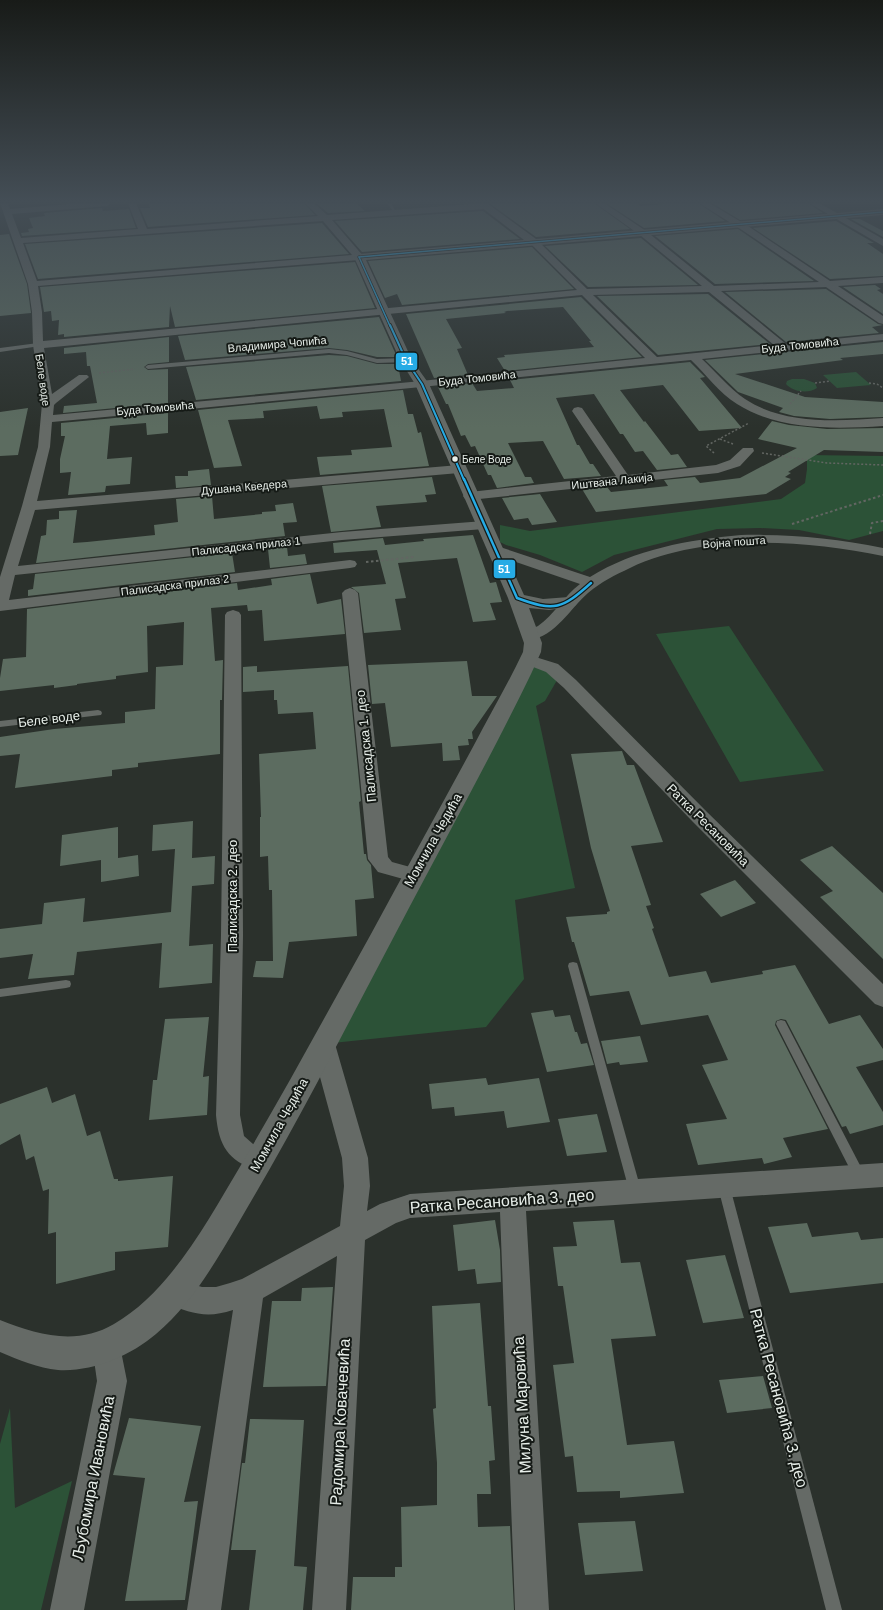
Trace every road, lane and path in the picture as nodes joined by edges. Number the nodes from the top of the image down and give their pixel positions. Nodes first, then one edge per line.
1 (31, 278) edge
2 (104, 278) edge
3 (369, 278) edge
4 (571, 278) edge
5 (698, 278) edge
6 (820, 278) edge
7 (883, 280) edge
8 (33, 284) junction
9 (830, 285) junction
10 (711, 289) junction
11 (585, 292) junction
12 (385, 312) junction
13 (883, 321) edge
14 (883, 337) edge
15 (38, 345) junction
16 (783, 347) junction
17 (0, 350) edge
18 (694, 356) junction
19 (406, 360) junction
20 (654, 360) junction
21 (148, 367) joint
22 (83, 377) joint
23 (830, 381) dead end
24 (815, 382) dead end
25 (869, 383) dead end
26 (422, 384) junction
27 (883, 388) edge
28 (801, 391) dead end
29 (48, 404) junction
30 (788, 405) dead end
31 (578, 412) dead end
32 (765, 413) junction
33 (47, 419) junction
34 (883, 422) edge
35 (748, 451) joint
36 (734, 463) junction
37 (883, 465) edge
38 (460, 469) junction
39 (625, 480) junction
40 (883, 495) edge
41 (470, 496) junction
42 (29, 506) junction
43 (883, 521) edge
44 (484, 525) junction
45 (787, 525) dead end
46 (495, 550) junction
47 (876, 550) edge
48 (414, 558) dead end
49 (366, 562) dead end
50 (350, 564) dead end
51 (9, 571) junction
52 (591, 583) junction
53 (350, 593) dead end
54 (517, 598) junction
55 (569, 602) junction
56 (0, 605) edge
57 (233, 616) dead end
58 (530, 635) junction
59 (529, 660) junction
60 (98, 713) dead end
61 (0, 724) edge
62 (414, 876) junction
63 (573, 966) dead end
64 (66, 984) dead end
65 (0, 993) edge
66 (883, 998) edge
67 (781, 1024) dead end
68 (323, 1044) junction
69 (260, 1161) junction
70 (871, 1176) edge
71 (724, 1187) junction
72 (635, 1191) junction
73 (512, 1200) junction
74 (352, 1234) junction
75 (250, 1290) junction
76 (175, 1293) junction
77 (0, 1336) edge
78 (106, 1346) junction
79 (67, 1610) edge
80 (204, 1610) edge
81 (329, 1610) edge
82 (532, 1610) edge
83 (834, 1610) edge

1 - 8 street, Беле воде
2 - 8 street
3 - 12 street, Момчила Чедића
4 - 11 street
5 - 10 street
6 - 9 street
7 - 9 street, Владимира Чопића
8 - 15 street, Беле воде
9 - 10 street, Владимира Чопића
9 - 13 street
10 - 11 street, Владимира Чопића
10 - 16 street
11 - 12 street, Владимира Чопића
11 - 20 street
12 - 15 street, Владимира Чопића
12 - 19 street, Момчила Чедића
14 - 16 street, Буда Томовића
15 - 17 lane
15 - 29 street, Беле воде
16 - 18 street, Буда Томовића
18 - 20 street, Буда Томовића
18 - 32 street
19 - 21 lane, Владимира Чопића
19 - 26 street, Момчила Чедића
20 - 26 street, Буда Томовића
21 - 22 path
22 - 29 street
23 - 24 path
25 - 27 path
26 - 33 street, Буда Томовића
26 - 38 street, Момчила Чедића
28 - 30 path
29 - 33 street, Беле воде
31 - 39 street
32 - 34 street
32 - 36 path
33 - 42 street, Беле воде
35 - 36 street, Иштвана Лакија
35 - 37 path
36 - 39 street, Иштвана Лакија
38 - 41 street, Момчила Чедића
38 - 42 street, Душана Кведера
39 - 41 street, Иштвана Лакија
40 - 45 path
41 - 44 street, Момчила Чедића
42 - 51 street, Беле воде
43 - 47 path
44 - 46 street, Момчила Чедића
44 - 51 street, Палисадска прилаз 1
46 - 52 street
46 - 54 street, Момчила Чедића
47 - 52 street, Војна пошта
48 - 49 path
50 - 56 street, Палисадска прилаз 2
51 - 56 street, Беле воде
52 - 55 street, Војна пошта
53 - 62 street, Палисадска 1. део
54 - 55 street
54 - 58 street, Момчила Чедића
55 - 58 street, Војна пошта
57 - 69 street, Палисадска 2. део
58 - 59 street, Момчила Чедића
59 - 62 street, Момчила Чедића
59 - 66 street, Ратка Ресановића
60 - 61 lane, Беле воде
62 - 68 street, Момчила Чедића
63 - 72 lane
64 - 65 lane
67 - 70 lane, Ратка Ресановића 3. део
68 - 69 street, Момчила Чедића
68 - 74 street
69 - 76 street, Момчила Чедића
70 - 71 street, Ратка Ресановића 3. део
71 - 72 street, Ратка Ресановића 3. део
71 - 83 lane, Ратка Ресановића 3. део
72 - 73 street, Ратка Ресановића 3. део
73 - 74 street, Ратка Ресановића 3. део
73 - 82 street, Милуна Маровића
74 - 75 street, Ратка Ресановића 3. део
74 - 81 street, Радомира Ковачевића
75 - 76 street, Ратка Ресановића 3. део
75 - 80 street
76 - 78 street, Момчила Чедића
77 - 78 street, Момчила Чедића
78 - 79 street, Љубомира Ивановића

